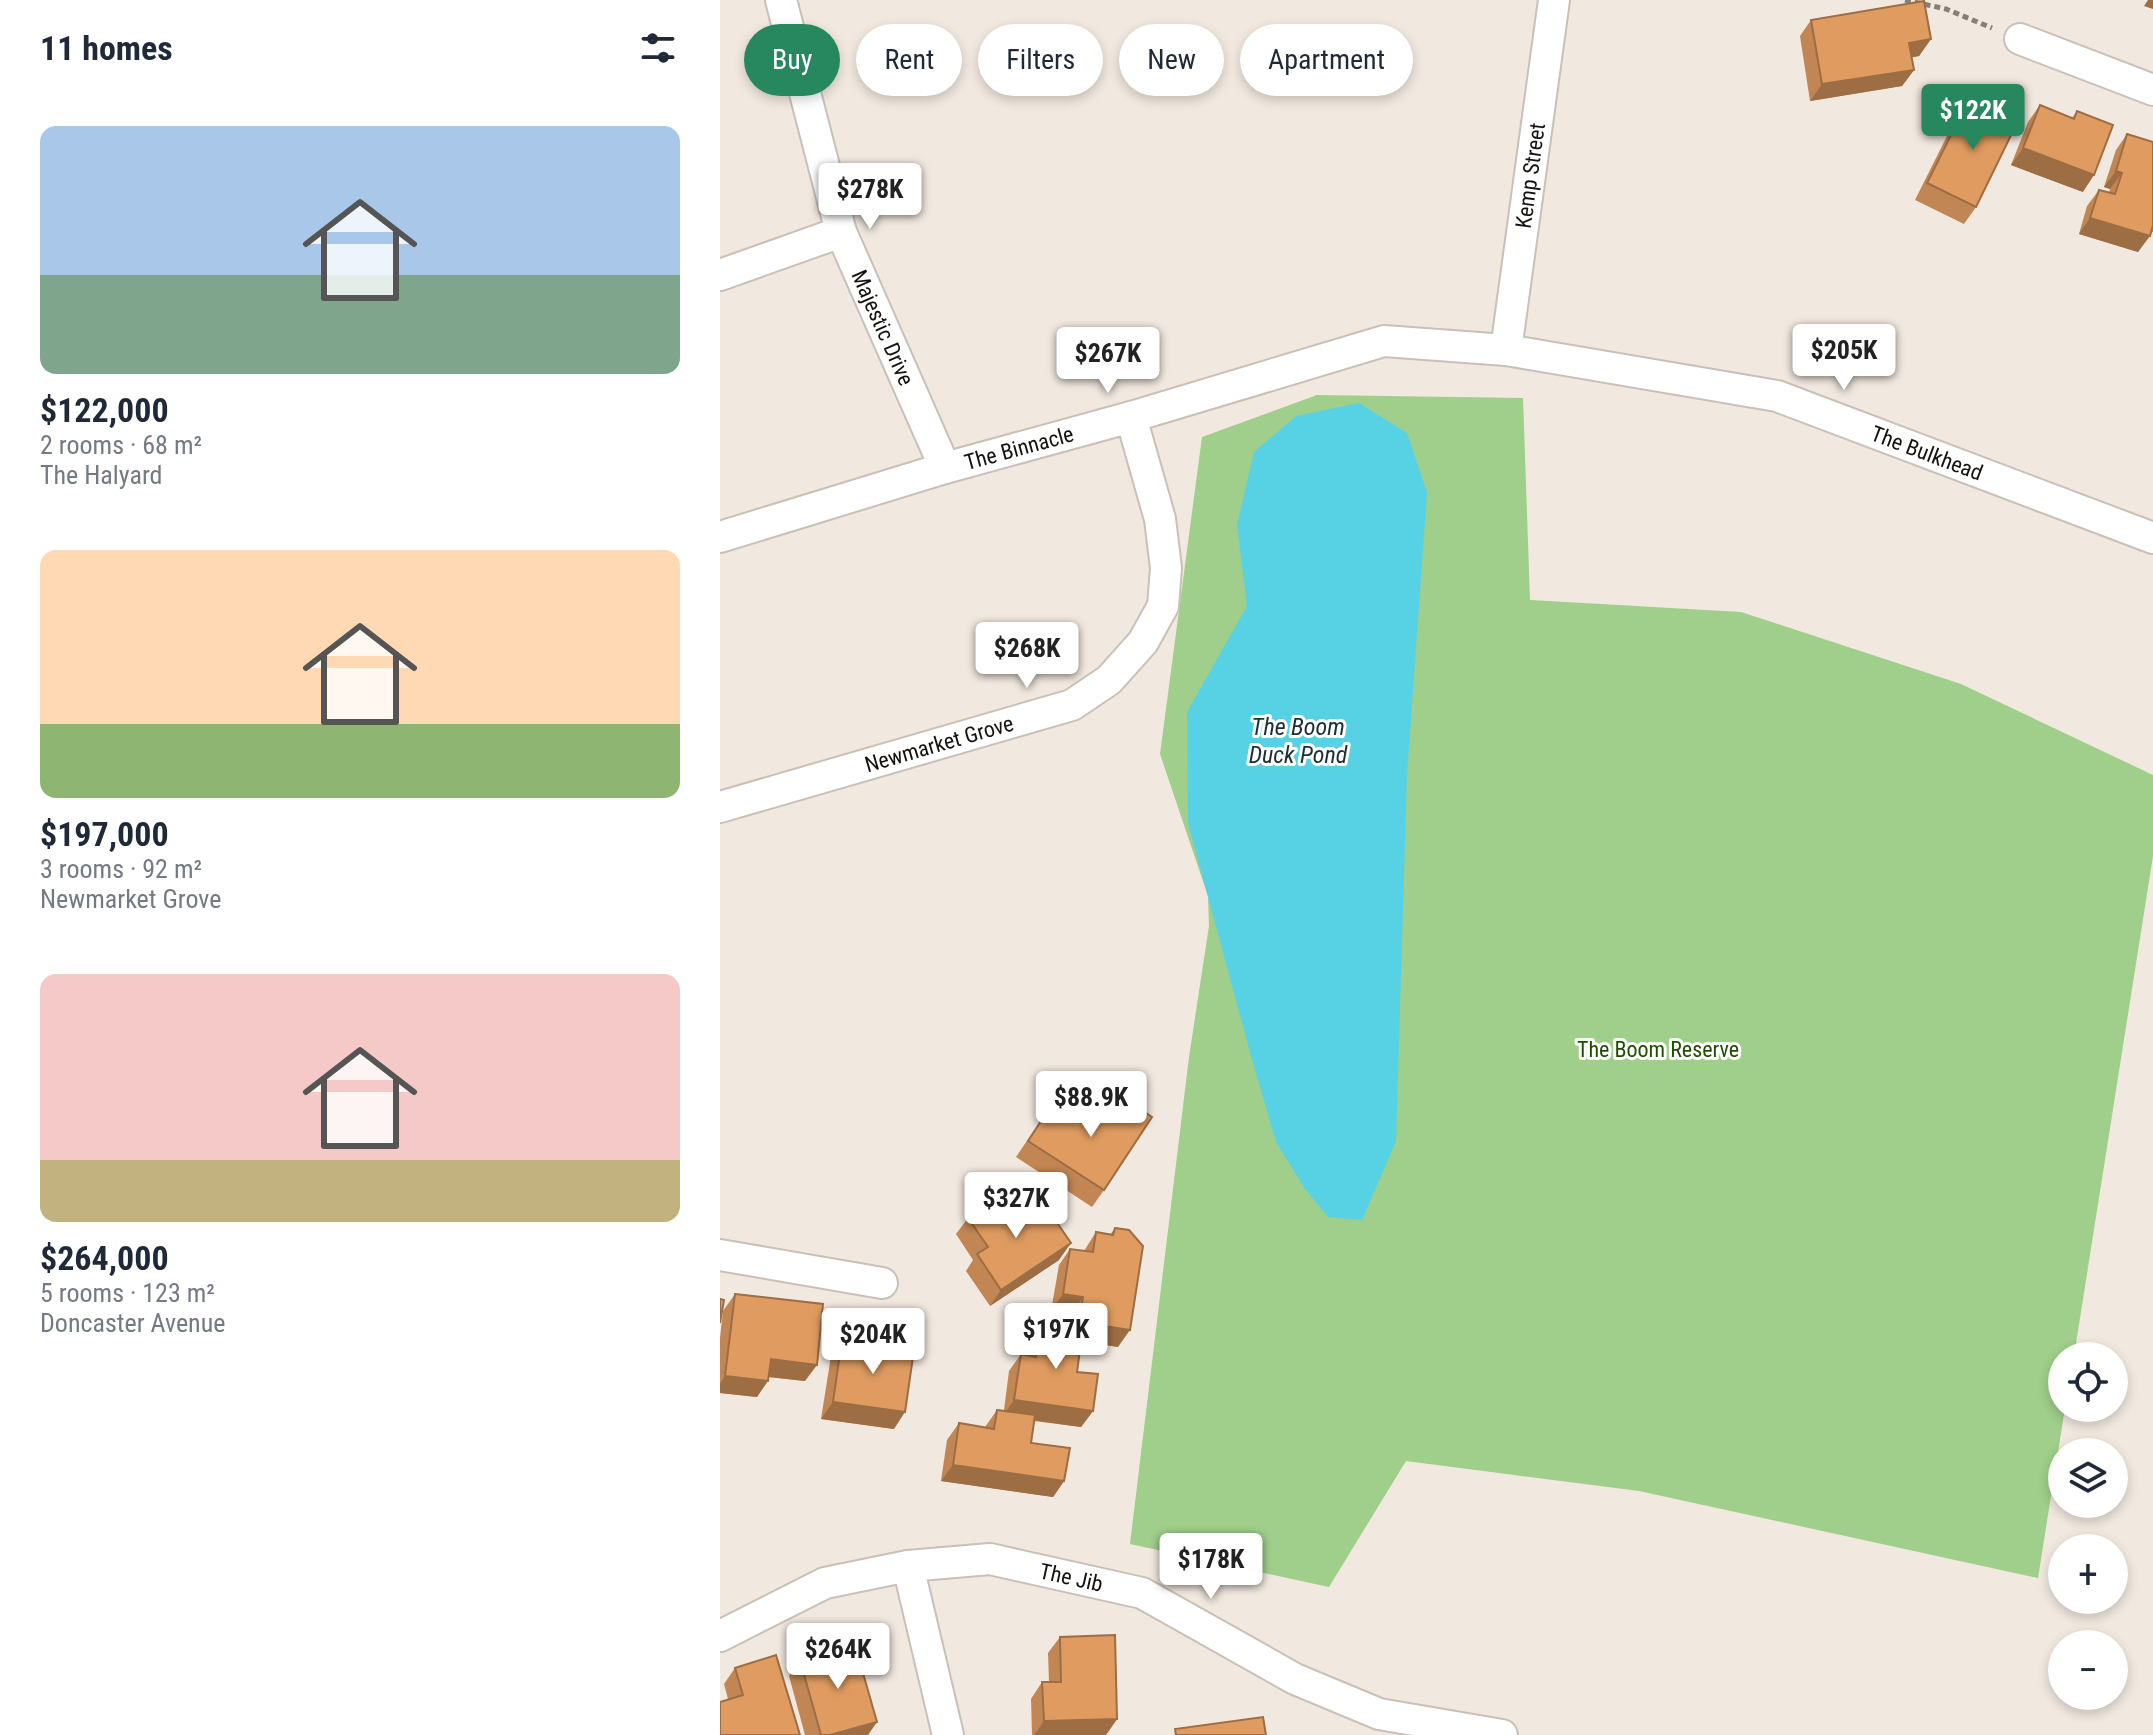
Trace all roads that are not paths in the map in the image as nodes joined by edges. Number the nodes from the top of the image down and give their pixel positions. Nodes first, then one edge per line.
1 (781, 0) edge
2 (1554, 0) edge
3 (2020, 39) road end
4 (2153, 90) edge
5 (841, 232) junction
6 (720, 275) edge
7 (1506, 350) junction
8 (1131, 417) junction
9 (945, 468) junction
10 (720, 537) edge
11 (2153, 538) edge
12 (720, 807) edge
13 (720, 1255) edge
14 (882, 1283) dead end
15 (908, 1566) junction
16 (720, 1636) edge
17 (948, 1735) edge
18 (1502, 1735) edge

1 - 5 street, Majestic Drive
2 - 7 street, Kemp Street
3 - 4 street
5 - 6 street
5 - 9 street, Majestic Drive
7 - 8 street, The Binnacle
7 - 11 street, The Bulkhead
8 - 9 street, The Binnacle
8 - 12 street, Newmarket Grove
9 - 10 street, The Binnacle
13 - 14 street
15 - 16 street, The Jib
15 - 17 street
15 - 18 street, The Jib

